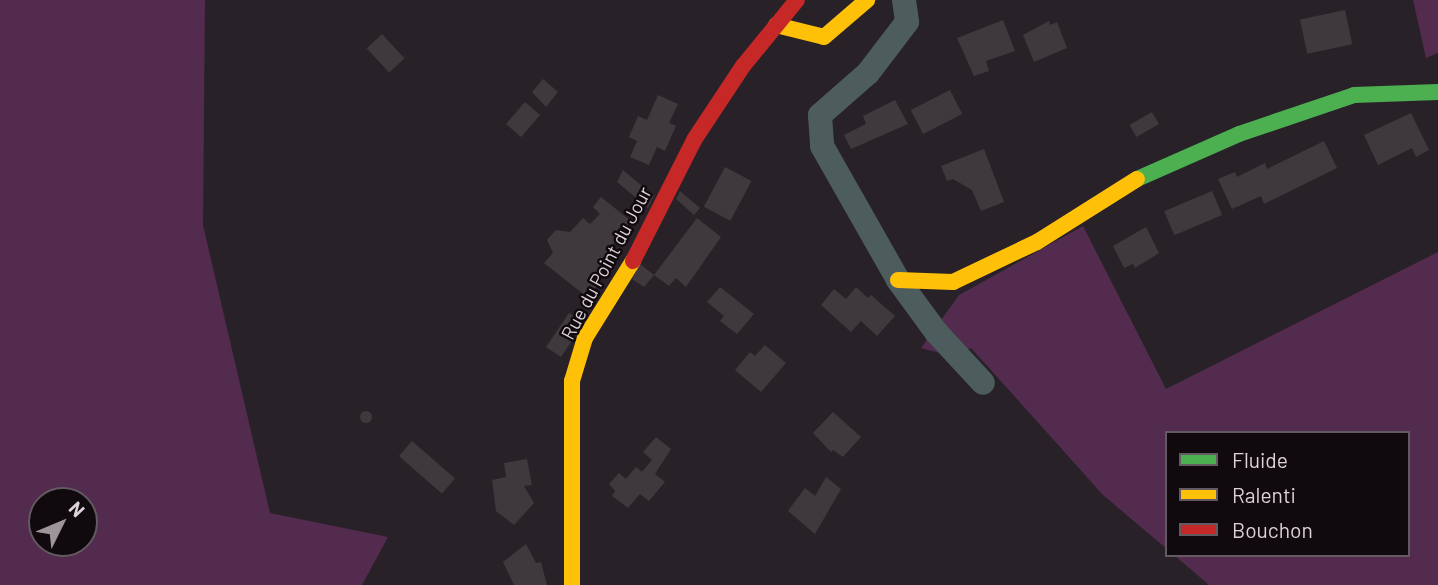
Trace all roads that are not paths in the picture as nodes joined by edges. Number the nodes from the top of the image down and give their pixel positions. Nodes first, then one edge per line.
1 (796, 0) edge
2 (867, 0) edge
3 (904, 0) edge
4 (776, 24) junction
5 (1438, 92) edge
6 (898, 280) junction
7 (983, 383) dead end
8 (572, 585) edge

1 - 4 street, Rue du Point du Jour
2 - 4 street
3 - 6 street
4 - 8 street, Rue du Point du Jour
5 - 6 street
6 - 7 street

